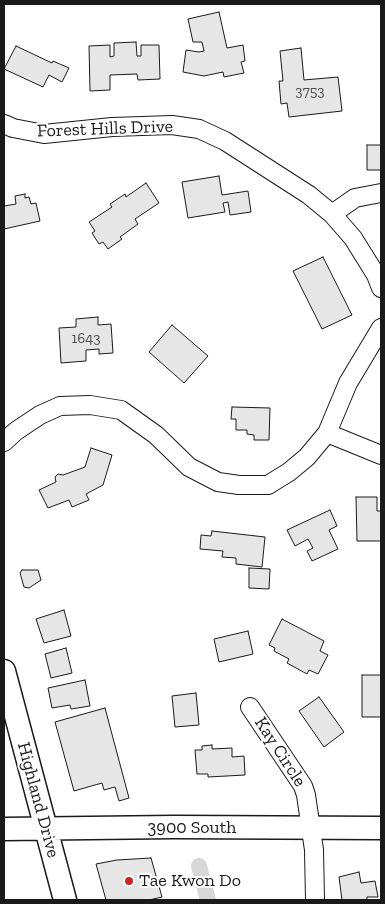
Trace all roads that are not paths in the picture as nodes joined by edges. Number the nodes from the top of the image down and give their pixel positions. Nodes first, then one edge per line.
1 (4, 124) edge
2 (381, 194) edge
3 (332, 214) junction
4 (381, 288) edge
5 (381, 328) edge
6 (327, 433) junction
7 (4, 442) edge
8 (381, 456) edge
9 (4, 671) edge
10 (250, 707) dead end
11 (311, 828) junction
12 (381, 828) edge
13 (4, 829) edge
14 (45, 829) junction
15 (64, 900) edge
16 (315, 900) edge

1 - 3 street, Forest Hills Drive
2 - 3 street
3 - 4 street, Forest Hills Drive
5 - 6 street
6 - 7 street
6 - 8 street
9 - 14 main road, Highland Drive
10 - 11 street, Kay Circle
11 - 12 main road, 3900 South
11 - 14 main road, 3900 South
11 - 16 street, Kay Circle
13 - 14 main road, 3900 South
14 - 15 main road, Highland Drive

